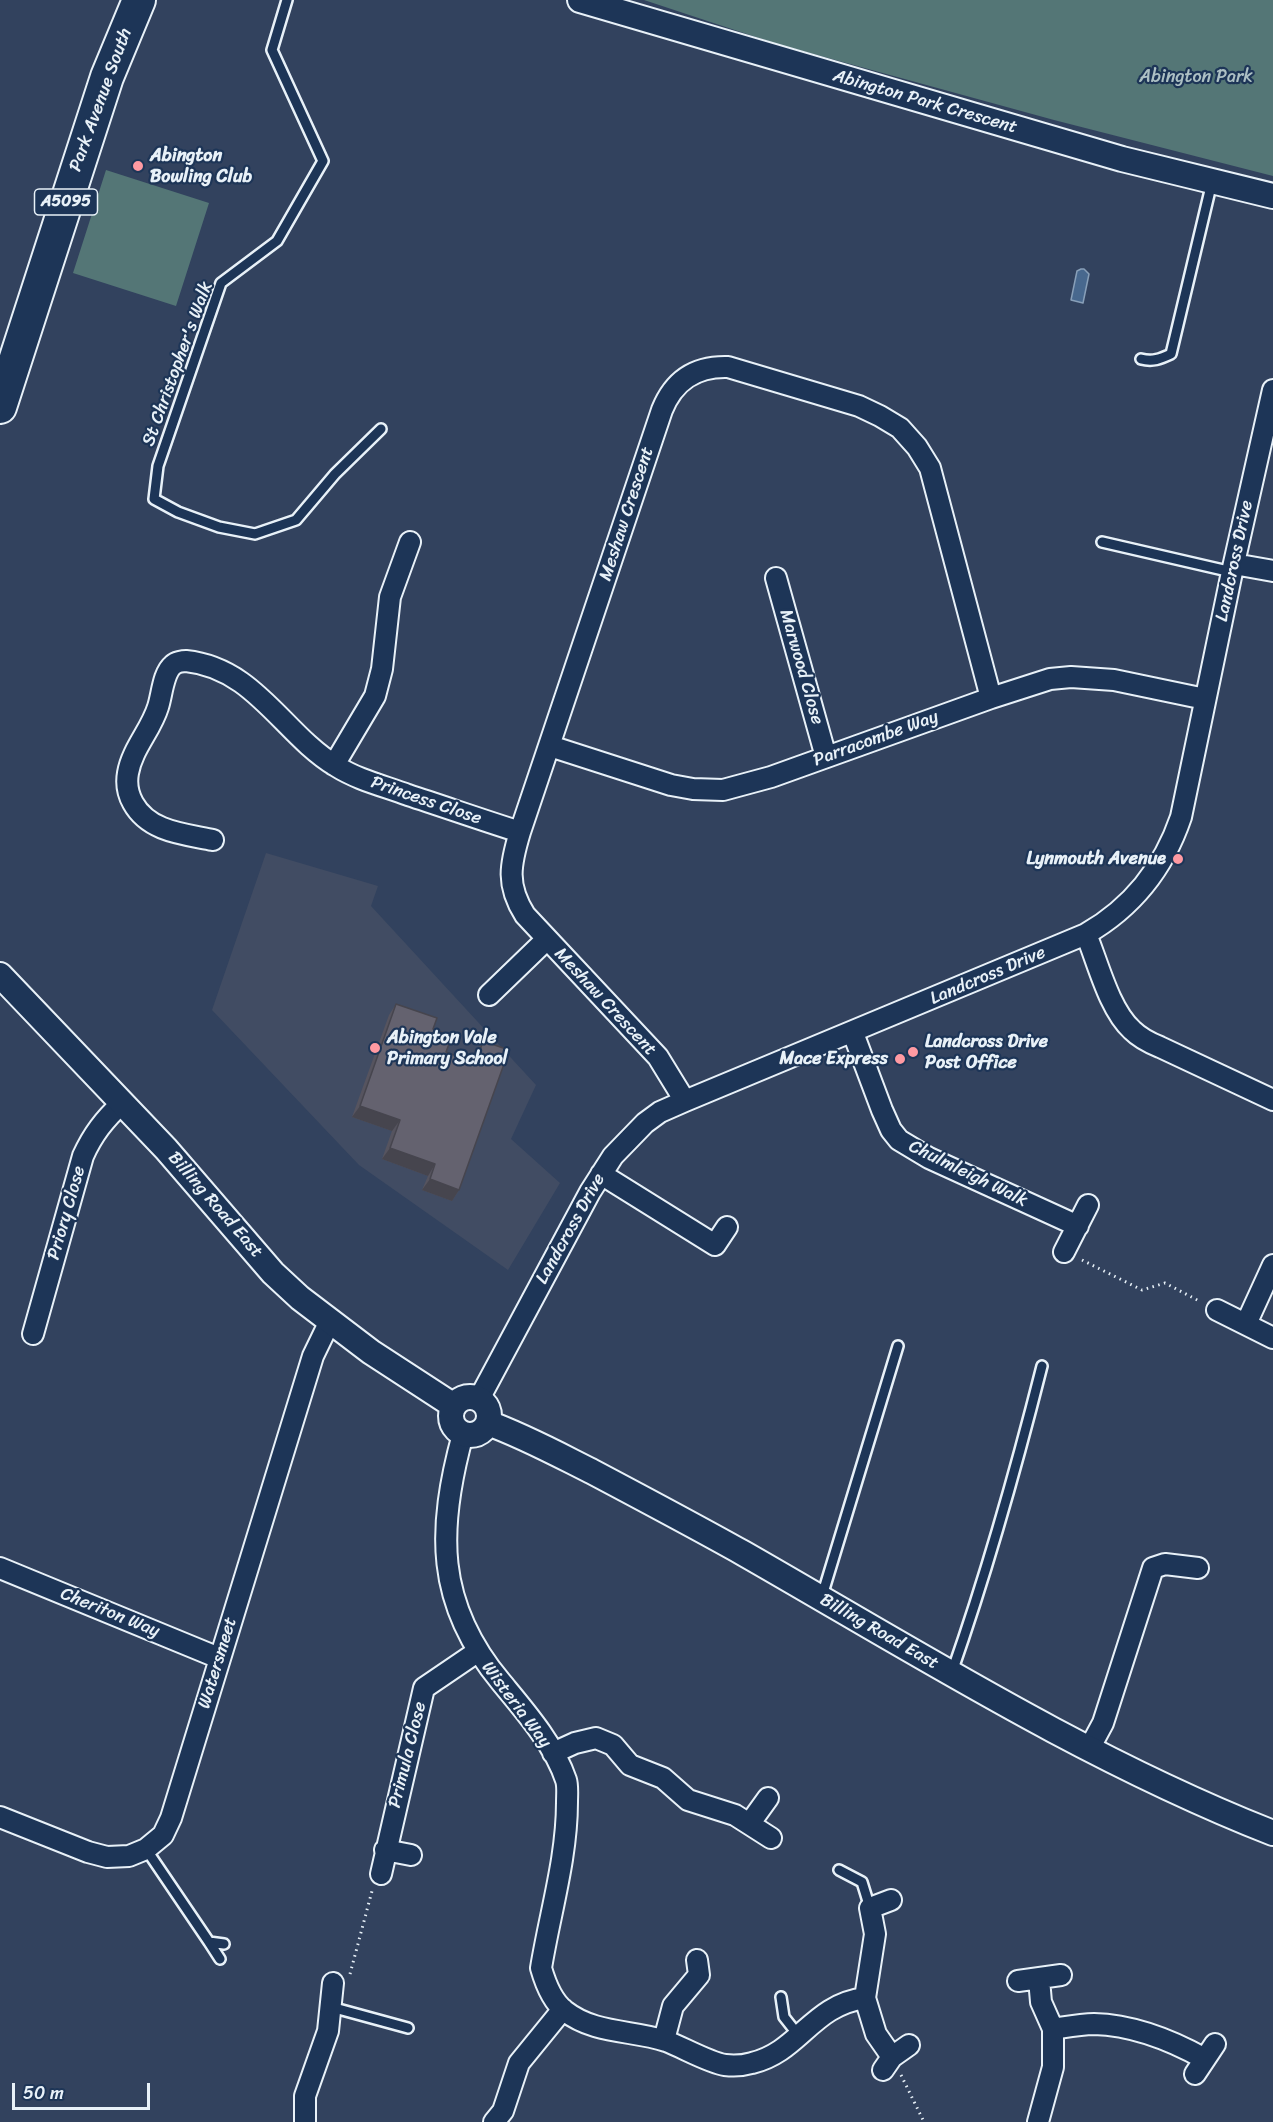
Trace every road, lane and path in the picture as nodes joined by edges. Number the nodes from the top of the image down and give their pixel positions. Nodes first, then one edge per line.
1 (139, 0) edge
2 (287, 0) edge
3 (580, 0) edge
4 (1212, 182) junction
5 (1273, 196) edge
6 (1141, 359) dead end
7 (1273, 390) edge
8 (0, 407) edge
9 (381, 429) dead end
10 (410, 542) dead end
11 (1102, 542) dead end
12 (1233, 568) junction
13 (1273, 571) edge
14 (776, 578) dead end
15 (991, 698) junction
16 (1205, 699) junction
17 (550, 746) junction
18 (826, 757) junction
19 (334, 765) junction
20 (520, 832) junction
21 (213, 840) dead end
22 (1086, 934) junction
23 (546, 940) junction
24 (0, 975) edge
25 (489, 995) dead end
26 (853, 1033) junction
27 (1273, 1100) edge
28 (685, 1101) junction
29 (122, 1103) junction
30 (601, 1174) junction
31 (1088, 1205) dead end
32 (1077, 1226) junction
33 (727, 1227) dead end
34 (1064, 1252) joint
35 (1273, 1264) edge
36 (1217, 1310) joint
37 (329, 1323) junction
38 (1246, 1324) junction
39 (33, 1334) dead end
40 (1273, 1338) edge
41 (898, 1346) dead end
42 (1042, 1366) dead end
43 (479, 1399) junction
44 (454, 1406) junction
45 (488, 1423) junction
46 (464, 1434) junction
47 (0, 1568) edge
48 (1198, 1568) dead end
49 (821, 1598) junction
50 (477, 1652) junction
51 (219, 1658) junction
52 (951, 1674) junction
53 (1089, 1749) junction
54 (553, 1753) junction
55 (768, 1798) dead end
56 (0, 1817) edge
57 (750, 1823) junction
58 (1273, 1833) edge
59 (771, 1838) dead end
60 (146, 1849) junction
61 (385, 1850) junction
62 (411, 1855) dead end
63 (839, 1870) dead end
64 (381, 1874) joint
65 (891, 1900) dead end
66 (870, 1908) junction
67 (209, 1942) junction
68 (224, 1944) dead end
69 (220, 1959) dead end
70 (698, 1960) dead end
71 (1061, 1975) dead end
72 (1039, 1979) junction
73 (1018, 1981) dead end
74 (332, 1994) junction
75 (781, 1997) dead end
76 (865, 1998) junction
77 (563, 2010) junction
78 (408, 2028) dead end
79 (1053, 2029) junction
80 (799, 2036) junction
81 (664, 2040) junction
82 (909, 2045) dead end
83 (1205, 2059) dead end
84 (887, 2064) junction
85 (305, 2122) edge
86 (494, 2122) edge
87 (924, 2122) edge
88 (1038, 2122) edge

1 - 8 main road, Park Avenue South / A5095
2 - 9 lane, St Christopher's Walk
3 - 4 street, Abington Park Crescent
4 - 5 street, Abington Park Crescent
4 - 6 lane
7 - 12 street, Landcross Drive
10 - 19 street
11 - 12 lane
12 - 13 street
12 - 16 street, Landcross Drive
14 - 18 street, Marwood Close
15 - 16 street, Parracombe Way
15 - 17 street, Meshaw Crescent
15 - 18 street, Parracombe Way
16 - 22 street, Landcross Drive
17 - 18 street, Parracombe Way
17 - 20 street, Meshaw Crescent
19 - 20 street, Princess Close
19 - 21 street, Princess Close
20 - 23 street, Meshaw Crescent
22 - 26 street, Landcross Drive
22 - 27 street
23 - 25 street
23 - 28 street, Meshaw Crescent
24 - 29 street, Billing Road East
26 - 28 street, Landcross Drive
26 - 32 street, Chulmleigh Walk
28 - 30 street, Landcross Drive
29 - 37 street, Billing Road East
29 - 39 street, Priory Close
30 - 33 street
30 - 43 street, Landcross Drive
31 - 32 street
32 - 34 street
34 - 36 path
35 - 38 street
36 - 38 street
37 - 44 street, Billing Road East
37 - 51 street, Watersmeet
38 - 40 street
41 - 49 lane
42 - 52 lane
43 - 44 street
43 - 45 street
44 - 46 street
45 - 46 street
45 - 49 street, Billing Road East
46 - 50 street, Wisteria Way
47 - 51 street, Cheriton Way
48 - 53 street
49 - 52 street, Billing Road East
50 - 54 street, Wisteria Way
50 - 61 street, Primula Close
51 - 60 street, Watersmeet
52 - 53 street, Billing Road East
53 - 58 street, Billing Road East
54 - 57 street
54 - 77 street, Wisteria Way
55 - 57 street
56 - 60 street
57 - 59 street
60 - 67 lane
61 - 62 street
61 - 64 street, Primula Close
63 - 66 lane
64 - 74 path
65 - 66 street
66 - 76 street
67 - 68 lane
67 - 69 lane
70 - 81 street
71 - 72 street
72 - 73 street
72 - 79 street
74 - 78 lane
74 - 85 street
75 - 80 lane
76 - 80 street
76 - 84 street
77 - 81 street
77 - 86 street
79 - 83 street
79 - 88 street
80 - 81 street
82 - 84 street
84 - 87 path

